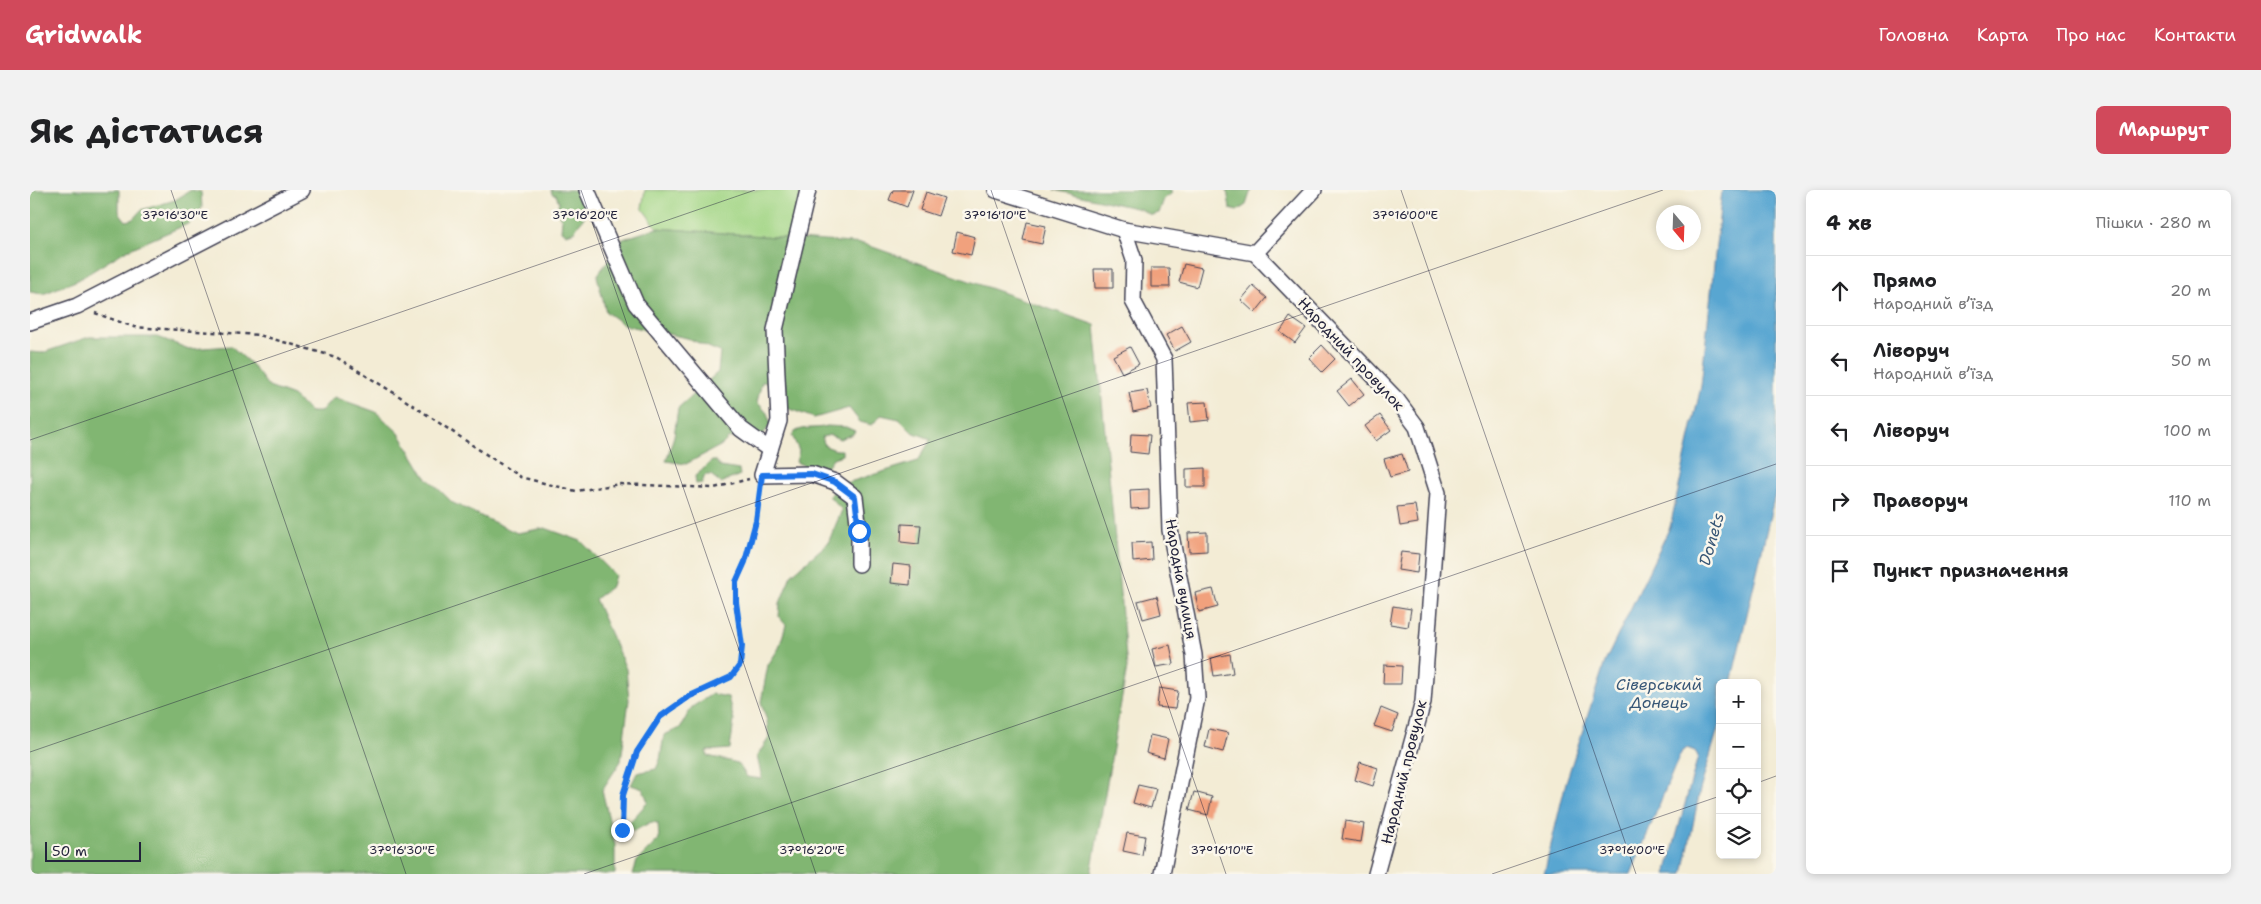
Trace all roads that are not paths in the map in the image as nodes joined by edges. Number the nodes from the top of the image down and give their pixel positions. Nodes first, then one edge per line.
1 (302, 190) edge
2 (587, 190) edge
3 (808, 190) edge
4 (996, 190) edge
5 (1314, 190) edge
6 (1124, 230) junction
7 (1255, 253) junction
8 (30, 322) edge
9 (770, 450) junction
10 (859, 564) dead end
11 (1162, 874) edge
12 (1376, 874) edge

1 - 8 street
2 - 9 street
3 - 9 street
4 - 6 street
5 - 7 street
6 - 7 street
6 - 11 street, Народна вулиця
7 - 12 street, Народний провулок
9 - 10 street

